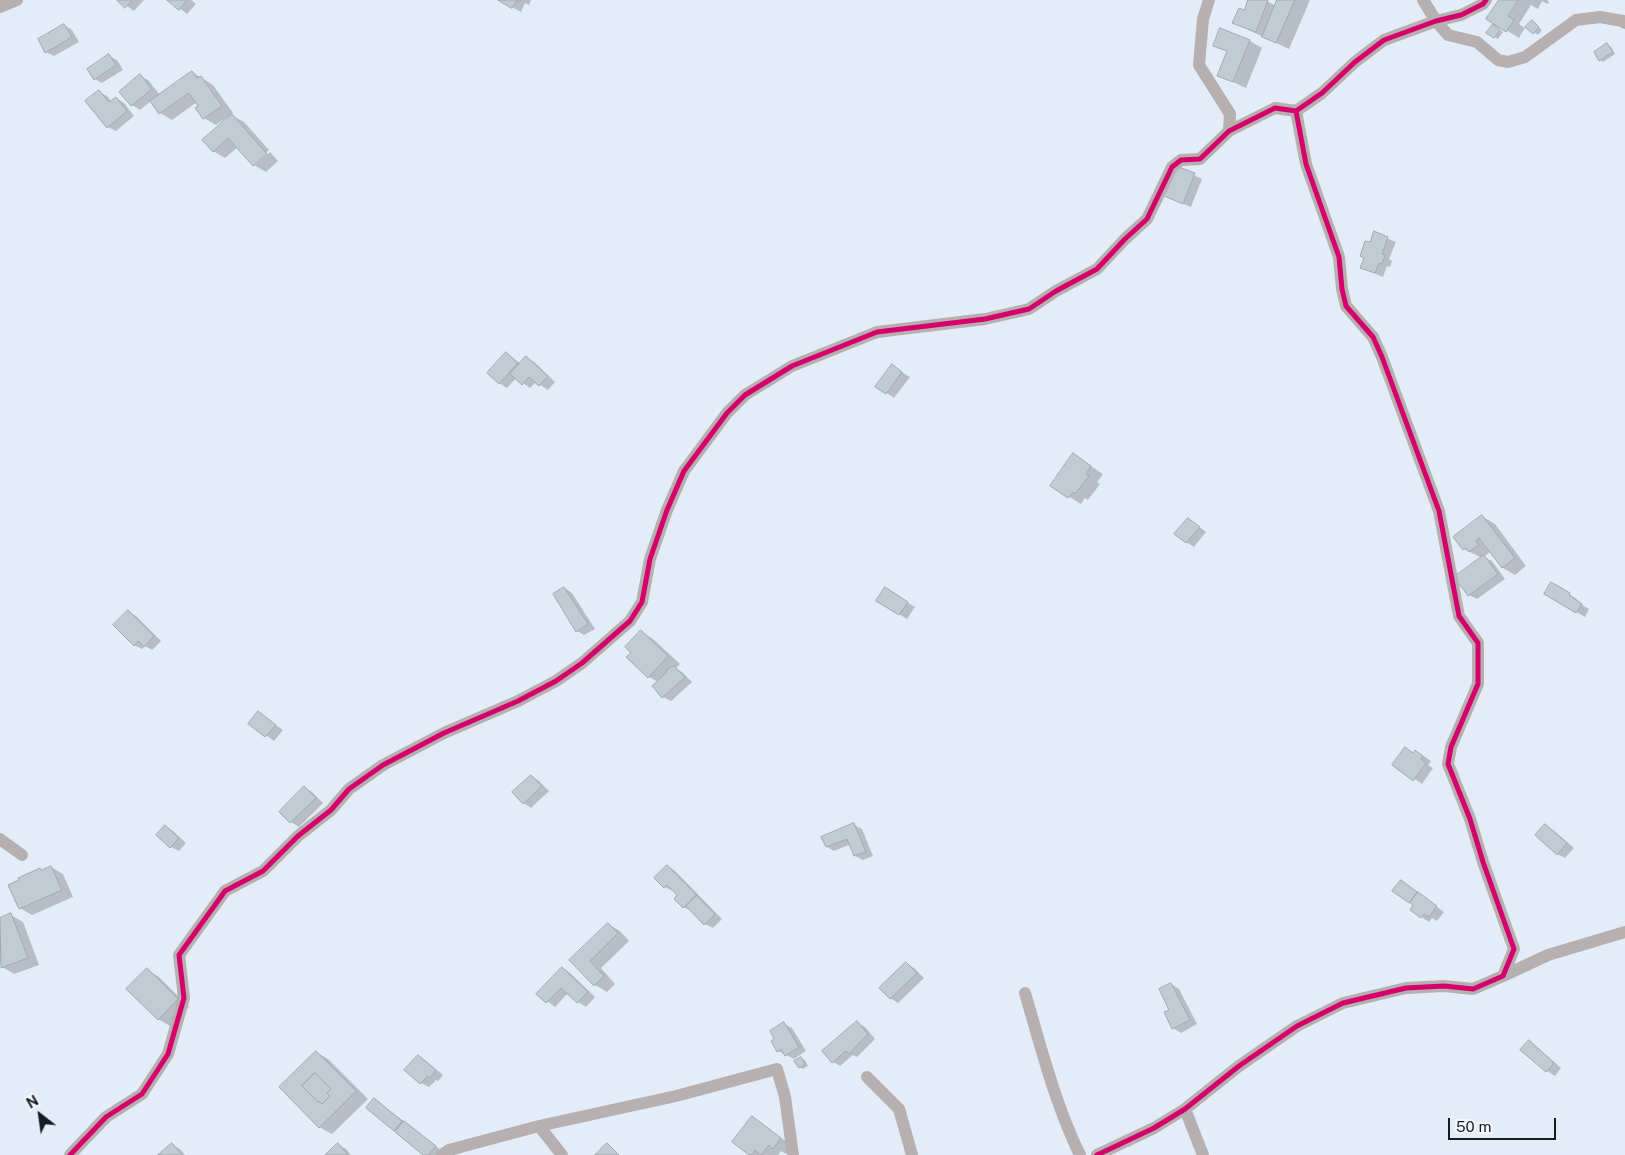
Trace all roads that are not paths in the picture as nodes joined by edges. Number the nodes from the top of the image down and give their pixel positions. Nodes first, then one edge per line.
1 (17, 0) edge
2 (1209, 0) edge
3 (1423, 0) edge
4 (1486, 0) edge
5 (0, 7) edge
6 (1436, 21) junction
7 (1625, 23) edge
8 (1296, 111) junction
9 (1229, 131) junction
10 (0, 838) edge
11 (22, 855) dead end
12 (1625, 932) edge
13 (1503, 976) junction
14 (1025, 993) dead end
15 (867, 1077) dead end
16 (1185, 1109) junction
17 (539, 1126) junction
18 (70, 1155) edge
19 (442, 1155) edge
20 (562, 1155) edge
21 (793, 1155) edge
22 (912, 1155) edge
23 (1080, 1155) edge
24 (1098, 1155) edge
25 (1202, 1155) edge

1 - 5 street
2 - 9 street
3 - 6 street
4 - 6 street
6 - 7 street
6 - 8 street
8 - 9 street
8 - 13 street
9 - 18 street
10 - 11 street
12 - 13 street
13 - 16 street
14 - 23 street
15 - 22 street
16 - 24 street
16 - 25 street
17 - 19 street
17 - 20 street
17 - 21 street

